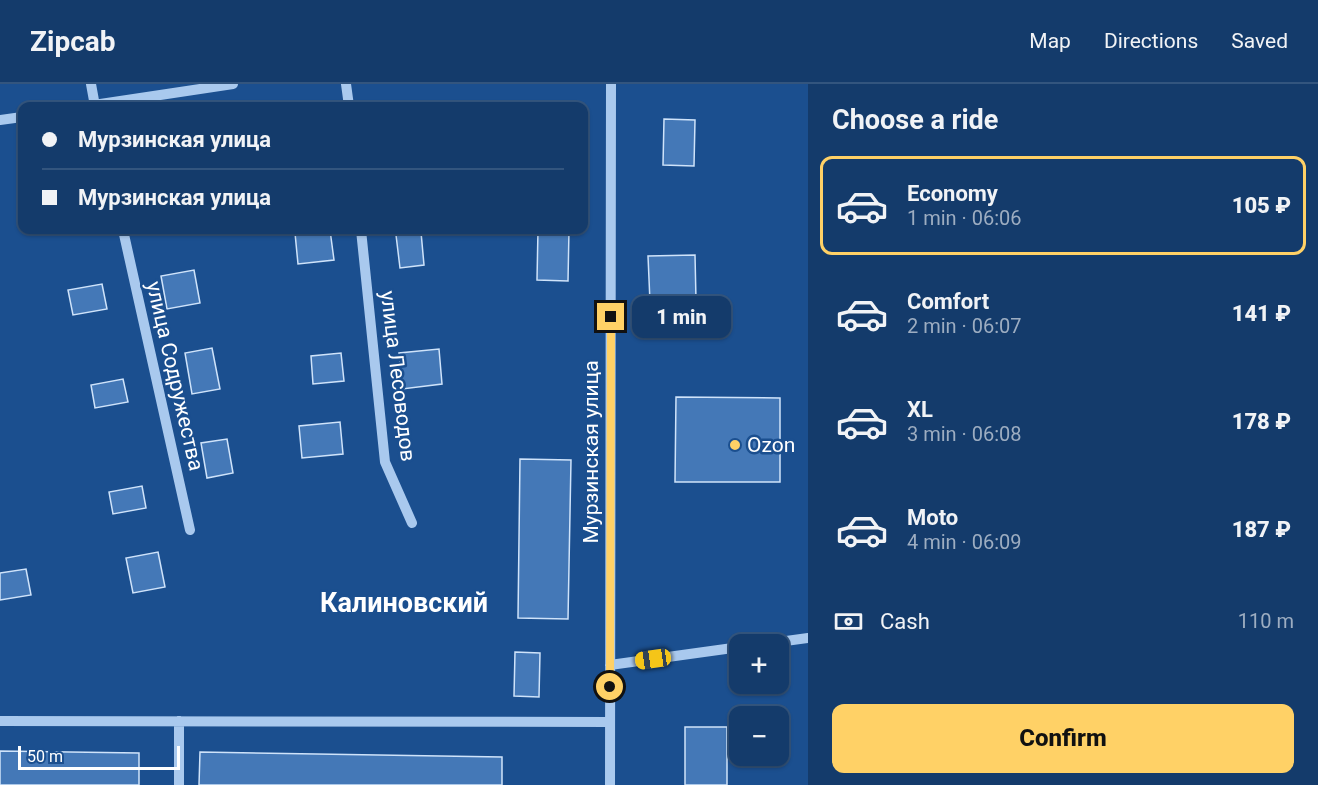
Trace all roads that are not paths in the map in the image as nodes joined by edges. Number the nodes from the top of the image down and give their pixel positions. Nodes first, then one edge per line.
1 (91, 84) edge
2 (233, 84) edge
3 (346, 84) edge
4 (611, 84) edge
5 (92, 102) edge
6 (118, 102) edge
7 (348, 102) edge
8 (18, 118) edge
9 (0, 120) edge
10 (124, 234) edge
11 (361, 234) edge
12 (412, 523) dead end
13 (190, 530) dead end
14 (808, 638) edge
15 (789, 641) edge
16 (729, 649) edge
17 (610, 665) junction
18 (0, 721) edge
19 (178, 721) junction
20 (610, 723) junction
21 (179, 785) edge
22 (610, 785) edge

1 - 5 street
2 - 6 street
3 - 7 street
4 - 17 street, Мурзинская улица
8 - 9 street
10 - 13 street, улица Содружества
11 - 12 street, улица Лесоводов
14 - 15 street
16 - 17 street
17 - 20 street, Мурзинская улица
18 - 19 street
19 - 20 street
19 - 21 street
20 - 22 street, Мурзинская улица

